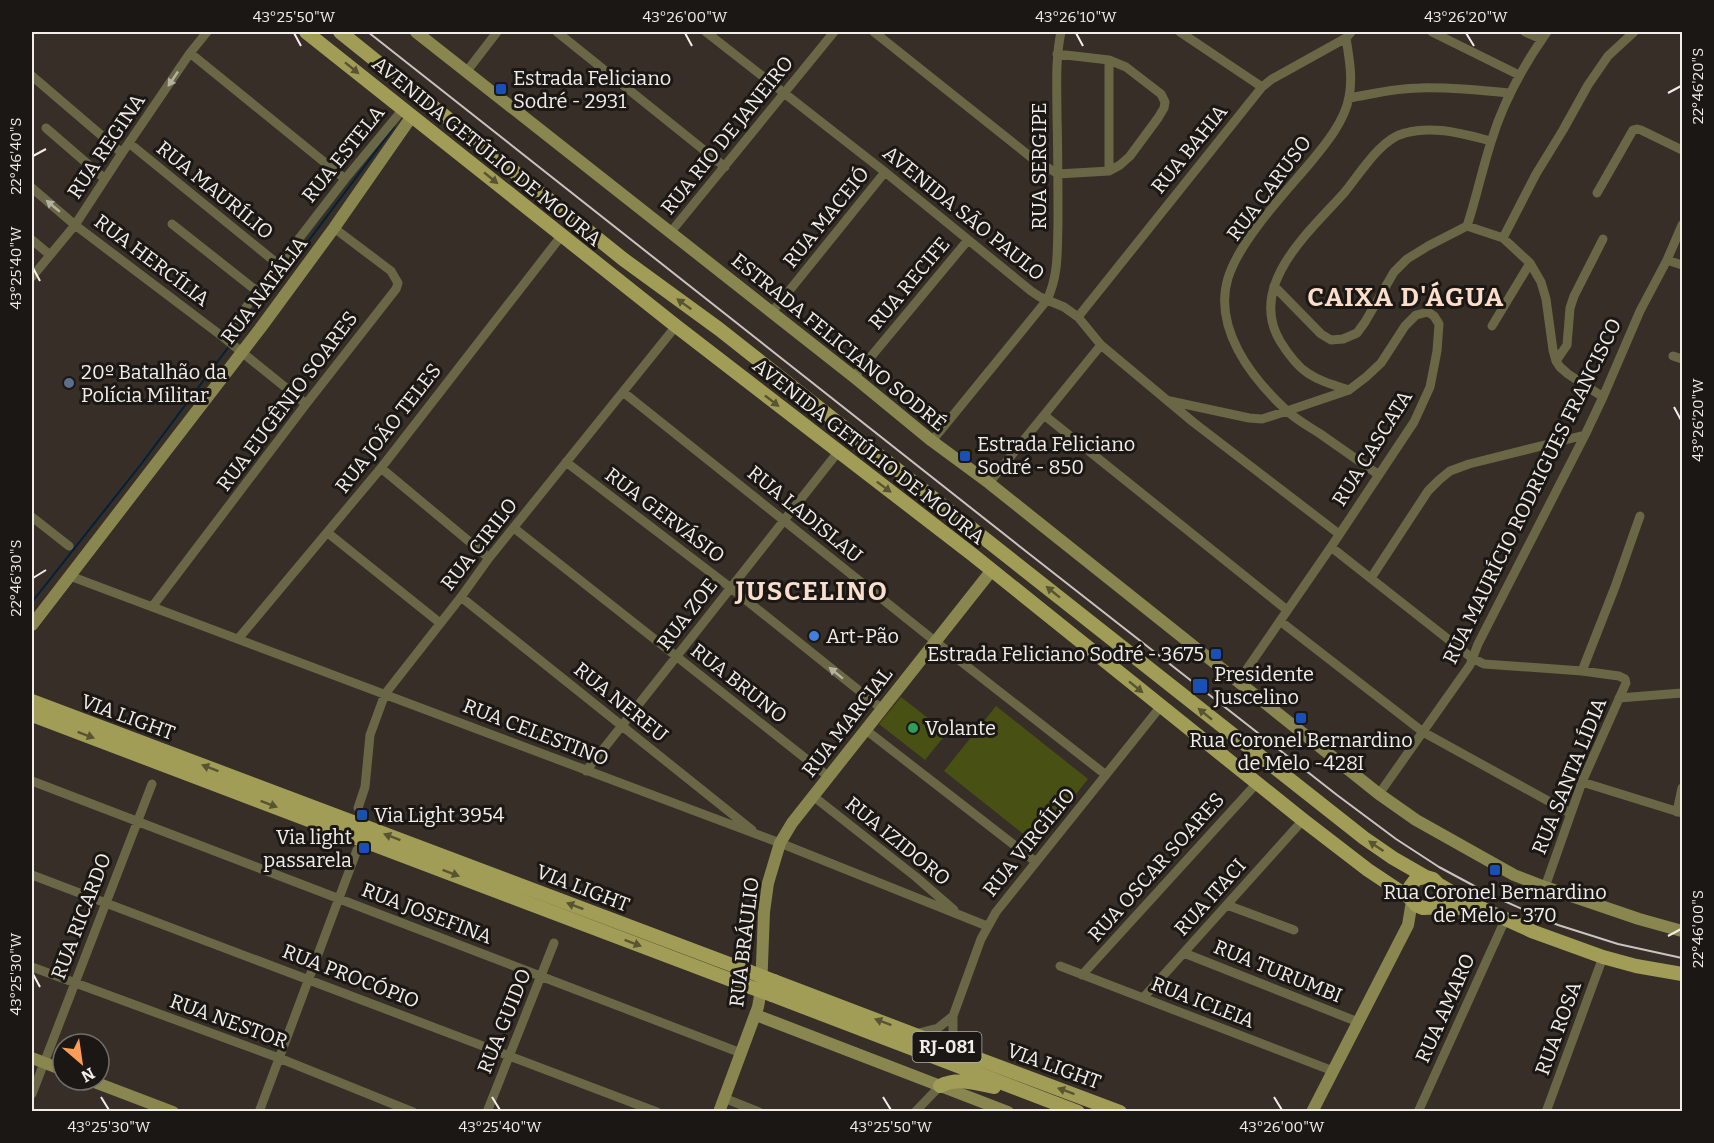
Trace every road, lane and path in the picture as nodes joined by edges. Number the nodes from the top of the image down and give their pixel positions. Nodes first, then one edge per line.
1 (207, 32) edge
2 (306, 32) edge
3 (340, 32) edge
4 (416, 32) edge
5 (497, 32) edge
6 (557, 32) edge
7 (706, 32) edge
8 (834, 32) edge
9 (874, 32) edge
10 (1061, 32) edge
11 (1180, 32) edge
12 (1432, 32) edge
13 (1525, 32) edge
14 (1634, 32) edge
15 (1349, 35) edge
16 (1544, 35) edge
17 (190, 53) junction
18 (1057, 54) junction
19 (1109, 60) junction
20 (467, 71) junction
21 (1519, 75) junction
22 (32, 76) edge
23 (1262, 87) junction
24 (1509, 93) junction
25 (783, 94) junction
26 (1349, 98) junction
27 (408, 112) junction
28 (46, 128) dead end
29 (475, 141) junction
30 (1491, 141) junction
31 (129, 143) junction
32 (1683, 150) edge
33 (122, 153) junction
34 (463, 156) junction
35 (725, 167) junction
36 (1109, 171) junction
37 (885, 172) junction
38 (1058, 174) junction
39 (105, 179) junction
40 (345, 179) junction
41 (32, 188) edge
42 (1597, 193) dead end
43 (172, 224) dead end
44 (75, 225) junction
45 (1683, 225) edge
46 (1467, 226) junction
47 (334, 228) junction
48 (670, 233) junction
49 (562, 236) junction
50 (1503, 238) junction
51 (1603, 239) dead end
52 (32, 240) edge
53 (968, 240) junction
54 (50, 255) junction
55 (1667, 260) junction
56 (1530, 263) junction
57 (279, 265) junction
58 (1683, 265) edge
59 (32, 277) edge
60 (1274, 286) junction
61 (258, 292) junction
62 (1047, 300) junction
63 (772, 312) junction
64 (1078, 317) junction
65 (676, 326) junction
66 (1492, 326) dead end
67 (719, 329) junction
68 (225, 338) junction
69 (1101, 345) junction
70 (239, 351) junction
71 (1556, 361) junction
72 (854, 377) junction
73 (749, 383) junction
74 (786, 383) junction
75 (1349, 390) junction
76 (623, 392) junction
77 (1603, 397) junction
78 (1168, 400) junction
79 (306, 404) junction
80 (1287, 411) junction
81 (1044, 415) junction
82 (1585, 435) junction
83 (932, 441) junction
84 (838, 452) junction
85 (566, 462) junction
86 (381, 468) junction
87 (1379, 475) junction
88 (989, 483) junction
89 (1640, 516) dead end
90 (32, 517) edge
91 (784, 520) junction
92 (514, 528) junction
93 (328, 533) junction
94 (1339, 534) junction
95 (69, 546) dead end
96 (1331, 547) junction
97 (489, 558) junction
98 (992, 570) junction
99 (70, 576) junction
100 (1371, 578) junction
101 (731, 588) junction
102 (460, 597) junction
103 (152, 607) junction
104 (1287, 610) junction
105 (1280, 621) junction
106 (440, 623) junction
107 (32, 626) edge
108 (238, 639) junction
109 (936, 642) junction
110 (676, 657) junction
111 (1472, 658) junction
112 (1582, 671) junction
113 (1238, 682) junction
114 (385, 693) junction
115 (1683, 693) edge
116 (1619, 698) junction
117 (32, 701) edge
118 (1161, 706) junction
119 (882, 710) junction
120 (32, 715) edge
121 (621, 726) junction
122 (866, 729) junction
123 (1423, 732) junction
124 (586, 771) junction
125 (1106, 775) junction
126 (829, 777) junction
127 (32, 780) edge
128 (1582, 782) junction
129 (1257, 783) junction
130 (152, 784) dead end
131 (1683, 788) edge
132 (1379, 794) junction
133 (813, 796) junction
134 (358, 808) dead end
135 (1680, 812) edge
136 (1570, 813) junction
137 (1303, 820) junction
138 (138, 821) junction
139 (758, 835) junction
140 (780, 843) junction
141 (357, 850) dead end
142 (1036, 862) junction
143 (32, 875) edge
144 (916, 877) junction
145 (1426, 877) junction
146 (1438, 884) junction
147 (1545, 887) junction
148 (908, 894) junction
149 (340, 898) junction
150 (1411, 899) junction
151 (105, 904) junction
152 (1227, 905) junction
153 (1428, 907) junction
154 (1482, 909) junction
155 (960, 915) junction
156 (1505, 920) junction
157 (1408, 925) junction
158 (987, 926) junction
159 (1294, 930) dead end
160 (1683, 931) edge
161 (554, 943) dead end
162 (1184, 953) junction
163 (1603, 957) junction
164 (1060, 966) dead end
165 (32, 967) edge
166 (1683, 974) edge
167 (1082, 975) junction
168 (541, 977) junction
169 (309, 979) junction
170 (74, 984) junction
171 (1143, 998) junction
172 (756, 1015) junction
173 (953, 1016) junction
174 (1358, 1022) junction
175 (915, 1034) junction
176 (741, 1053) junction
177 (963, 1053) junction
178 (509, 1056) junction
179 (279, 1058) junction
180 (37, 1060) edge
181 (1333, 1071) junction
182 (940, 1086) junction
183 (111, 1088) edge
184 (1027, 1092) junction
185 (32, 1094) edge
186 (724, 1098) junction
187 (173, 1112) edge
188 (259, 1112) edge
189 (413, 1112) edge
190 (487, 1112) edge
191 (657, 1112) edge
192 (719, 1112) edge
193 (759, 1112) edge
194 (915, 1112) edge
195 (1008, 1112) edge
196 (1078, 1112) edge
197 (1120, 1112) edge
198 (1312, 1112) edge
199 (1418, 1112) edge
200 (1546, 1112) edge

1 - 17 street, RUA REGINA
2 -> 27 main road, AVENIDA GETÚLIO DE MOURA
3 - 29 main road, AVENIDA GETÚLIO DE MOURA
4 - 20 main road, ESTRADA FELICIANO SODRÉ
5 - 20 street
6 - 35 street
7 - 25 street, AVENIDA SÃO PAULO
8 - 25 street, RUA RIO DE JANEIRO
9 - 38 street
10 - 18 street, RUA SERGIPE
11 - 23 street
12 - 21 street
13 - 16 street
14 - 50 street
15 - 23 street, RUA BAHIA
15 - 26 street, RUA CARUSO
16 - 21 street
17 -> 31 street, RUA REGINA
17 - 40 street
18 - 19 street
18 - 38 street, RUA SERGIPE
19 - 36 street
19 - 36 street
20 - 48 main road, ESTRADA FELICIANO SODRÉ
21 - 24 street
22 - 33 street
23 - 64 street, RUA BAHIA
24 - 26 street
24 - 30 street
25 - 35 street, RUA RIO DE JANEIRO
25 - 37 street, AVENIDA SÃO PAULO
26 - 80 street, RUA CARUSO
27 - 34 main road, AVENIDA GETÚLIO DE MOURA
27 - 40 street, RUA ESTELA
27 - 47 main road, RUA NATÁLIA
28 - 39 street
29 - 34 main road
67 -> 29 main road, AVENIDA GETÚLIO DE MOURA
30 - 46 street
30 - 60 street
31 - 33 street, RUA REGINA
31 - 57 street, RUA MAURÍLIO
32 - 42 street
33 - 39 street, RUA REGINA
34 -> 49 main road, AVENIDA GETÚLIO DE MOURA
35 - 48 street, RUA RIO DE JANEIRO
36 - 38 street
37 - 53 street, AVENIDA SÃO PAULO
37 - 63 street, RUA MACEIÓ
38 - 62 street, RUA SERGIPE
39 - 44 street, RUA REGINA
40 - 57 street, RUA ESTELA
44 -> 41 street, RUA HERCÍLIA
43 - 61 street
44 - 54 street, RUA REGINA
44 - 68 street, RUA HERCÍLIA
45 - 55 street, RUA MAURÍCIO RODRIGUES FRANCISCO
46 - 50 street
46 - 60 street
47 - 70 main road, RUA NATÁLIA
47 - 79 street, RUA EUGÊNIO SOARES
48 - 63 main road, ESTRADA FELICIANO SODRÉ
49 - 65 main road, AVENIDA GETÚLIO DE MOURA
49 - 86 street, RUA JOÃO TELES
50 - 56 street
51 - 71 street
52 - 54 street
53 - 62 street, AVENIDA SÃO PAULO
53 - 72 street, RUA RECIFE
54 - 59 street, RUA REGINA
55 - 58 street
55 - 77 street, RUA MAURÍCIO RODRIGUES FRANCISCO
56 - 66 street
56 - 71 street
57 - 61 street, RUA ESTELA
60 - 75 street
61 - 68 street, RUA ESTELA
62 - 64 street, AVENIDA SÃO PAULO
62 - 83 street
63 - 72 main road, ESTRADA FELICIANO SODRÉ
64 - 69 street, AVENIDA SÃO PAULO
65 - 67 main road
65 - 73 main road, AVENIDA GETÚLIO DE MOURA
65 - 76 street, RUA CIRILO
67 - 74 main road, AVENIDA GETÚLIO DE MOURA
68 - 70 street, RUA HERCÍLIA
69 - 78 street, AVENIDA SÃO PAULO
69 - 81 street
70 - 79 street, RUA HERCÍLIA
70 - 99 main road, RUA NATÁLIA
71 - 77 street
72 - 83 main road, ESTRADA FELICIANO SODRÉ
73 - 74 main road
73 -> 84 main road, AVENIDA GETÚLIO DE MOURA
145 -> 74 main road, AVENIDA GETÚLIO DE MOURA
75 - 80 street, RUA CASCATA
75 - 87 street, RUA CASCATA
76 - 85 street, RUA CIRILO
76 - 91 street, RUA LADISLAU
77 - 82 street, RUA MAURÍCIO RODRIGUES FRANCISCO
78 - 80 street, RUA CASCATA
78 - 94 street, AVENIDA SÃO PAULO
79 - 103 street, RUA EUGÊNIO SOARES
80 - 87 street, RUA CARUSO
81 - 88 street
81 - 104 street
82 - 100 street
82 - 111 street, RUA MAURÍCIO RODRIGUES FRANCISCO
83 - 88 main road, ESTRADA FELICIANO SODRÉ
84 - 91 street, RUA ZOE
84 -> 98 main road, AVENIDA GETÚLIO DE MOURA
85 - 92 street, RUA CIRILO
85 - 101 street, RUA GERVÁSIO
86 - 93 street, RUA JOÃO TELES
86 - 97 street
87 - 94 street, RUA CASCATA
88 - 113 main road, ESTRADA FELICIANO SODRÉ
89 - 112 street
90 - 95 street
91 - 101 street, RUA ZOE
91 - 109 street, RUA LADISLAU
92 - 97 street, RUA CIRILO
92 - 110 street, RUA BRUNO
93 - 106 street
93 - 108 street, RUA JOÃO TELES
94 - 96 street, RUA CASCATA
96 - 100 street
96 - 104 street, RUA CASCATA
97 - 102 street, RUA CIRILO
98 - 109 main road, RUA MARCIAL
98 -> 118 main road, AVENIDA GETÚLIO DE MOURA
99 - 103 street, RUA CELESTINO
99 - 107 main road, RUA NATÁLIA
100 - 111 street
101 - 110 street, RUA ZOE
119 -> 101 street, RUA GERVÁSIO
102 - 106 street, RUA CIRILO
102 - 121 street, RUA NEREU
103 - 108 street, RUA CELESTINO
104 - 105 street, RUA CASCATA
105 - 113 street, RUA CASCATA
105 - 123 street
106 - 114 street, RUA CIRILO
108 - 114 street, RUA CELESTINO
109 - 119 main road, RUA MARCIAL
109 - 125 street, RUA LADISLAU
110 - 121 street, RUA ZOE
110 - 126 street, RUA BRUNO
111 - 112 street
111 - 123 street, RUA MAURÍCIO RODRIGUES FRANCISCO
112 - 116 street, RUA SANTA LÍDIA
113 - 132 main road, ESTRADA FELICIANO SODRÉ
114 - 124 street, RUA CELESTINO
114 - 134 street, RUA CIRILO
115 - 116 street
116 - 128 street, RUA SANTA LÍDIA
175 -> 117 main road, VIA LIGHT / RJ-081, bridge
118 - 125 street, RUA VIRGÍLIO
118 - 129 main road, AVENIDA GETÚLIO DE MOURA
119 - 122 main road, RUA MARCIAL
120 -> 184 main road, VIA LIGHT / RJ-081, bridge
121 - 124 street, RUA ZOE
121 - 139 street, RUA NEREU
122 - 126 main road, RUA MARCIAL
122 - 142 street
123 - 132 street, RUA MAURÍCIO RODRIGUES FRANCISCO
123 - 136 street
124 - 139 street, RUA CELESTINO
125 - 142 street, RUA VIRGÍLIO
126 - 133 main road, RUA MARCIAL
127 - 138 street, RUA JOSEFINA
128 - 135 street
128 - 136 street, RUA SANTA LÍDIA
129 - 137 main road, AVENIDA GETÚLIO DE MOURA
129 - 167 street, RUA OSCAR SOARES
130 - 138 street, RUA RICARDO
131 - 135 street
132 - 147 main road, ESTRADA FELICIANO SODRÉ
133 - 140 main road, RUA MARCIAL
133 - 144 street, RUA IZIDORO
136 - 147 street, RUA SANTA LÍDIA
137 - 150 main road, AVENIDA GETÚLIO DE MOURA
137 - 152 street, RUA ITACI
138 - 149 street, RUA JOSEFINA
138 - 151 street, RUA RICARDO
139 - 140 street, RUA CELESTINO
140 - 148 street, RUA CELESTINO
140 - 172 main road, RUA BRÁULIO
141 - 149 street
142 - 158 street, RUA VIRGÍLIO
143 - 151 street, RUA PROCÓPIO
144 - 148 street
144 - 155 street, RUA IZIDORO
145 - 146 main road
145 - 150 main road
146 - 153 main road
146 - 154 main road
147 - 160 main road, ESTRADA FELICIANO SODRÉ
148 - 155 street, RUA CELESTINO
149 - 168 street, RUA JOSEFINA
149 - 169 street
150 - 153 main road
150 - 157 main road
151 - 169 street, RUA PROCÓPIO
151 - 170 street, RUA RICARDO
152 - 159 street
152 - 162 street, RUA ITACI
153 - 154 main road
153 - 157 main road
154 - 156 main road
155 - 158 street, RUA CELESTINO
156 - 163 main road
156 - 199 street, RUA AMARO
157 - 174 main road
158 - 173 street, RUA VIRGÍLIO
161 - 168 street, RUA GUIDO
162 - 171 street, RUA ITACI
162 - 174 street, RUA TURUMBI
163 - 166 main road
163 - 200 street, RUA ROSA
164 - 167 street, RUA ICLEIA
165 - 170 street, RUA NESTOR
167 - 171 street, RUA ICLEIA
168 - 176 street, RUA JOSEFINA
168 - 178 street, RUA GUIDO
169 - 178 street, RUA PROCÓPIO
169 - 179 street
170 - 179 street, RUA NESTOR
170 - 180 street, RUA RICARDO
171 - 181 street, RUA ICLEIA
172 - 176 main road, RUA BRÁULIO
172 - 182 main road
173 - 175 street
173 - 177 street, RUA VIRGÍLIO
174 - 181 main road
175 - 177 main road, VIA LIGHT / RJ-081
176 - 186 main road, RUA BRÁULIO
197 -> 177 main road, VIA LIGHT / RJ-081
178 - 190 street, RUA GUIDO
178 - 191 street, RUA PROCÓPIO
179 - 188 street
179 - 189 street, RUA NESTOR
180 - 185 street, RUA RICARDO
181 - 198 main road
182 - 184 main road
182 - 194 street
182 - 195 main road
183 - 187 main road
184 - 196 main road, VIA LIGHT / RJ-081
186 - 192 main road, RUA BRÁULIO
186 - 193 street

